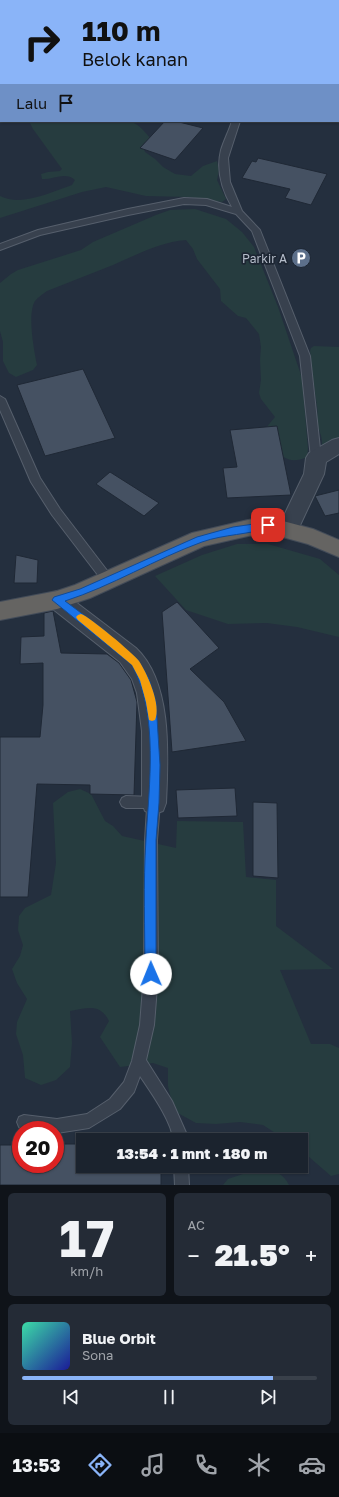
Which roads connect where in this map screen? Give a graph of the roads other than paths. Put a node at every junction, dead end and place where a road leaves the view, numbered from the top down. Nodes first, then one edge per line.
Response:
1 (236, 122) edge
2 (239, 212) junction
3 (0, 247) edge
4 (0, 399) edge
5 (339, 445) edge
6 (316, 458) junction
7 (288, 530) junction
8 (339, 549) edge
9 (108, 580) junction
10 (57, 600) junction
11 (0, 611) edge
12 (126, 802) dead end
13 (154, 803) junction
14 (139, 1061) junction
15 (64, 1125) edge
16 (179, 1133) edge
17 (181, 1173) edge
18 (182, 1185) edge

1 - 2 lane
2 - 3 lane
2 - 6 lane
4 - 9 lane
5 - 6 street
6 - 7 street
7 - 8 highway
7 - 9 highway
9 - 10 highway
10 - 11 highway
10 - 13 street
12 - 13 lane
13 - 14 lane
14 - 15 lane
14 - 16 lane
17 - 18 lane

